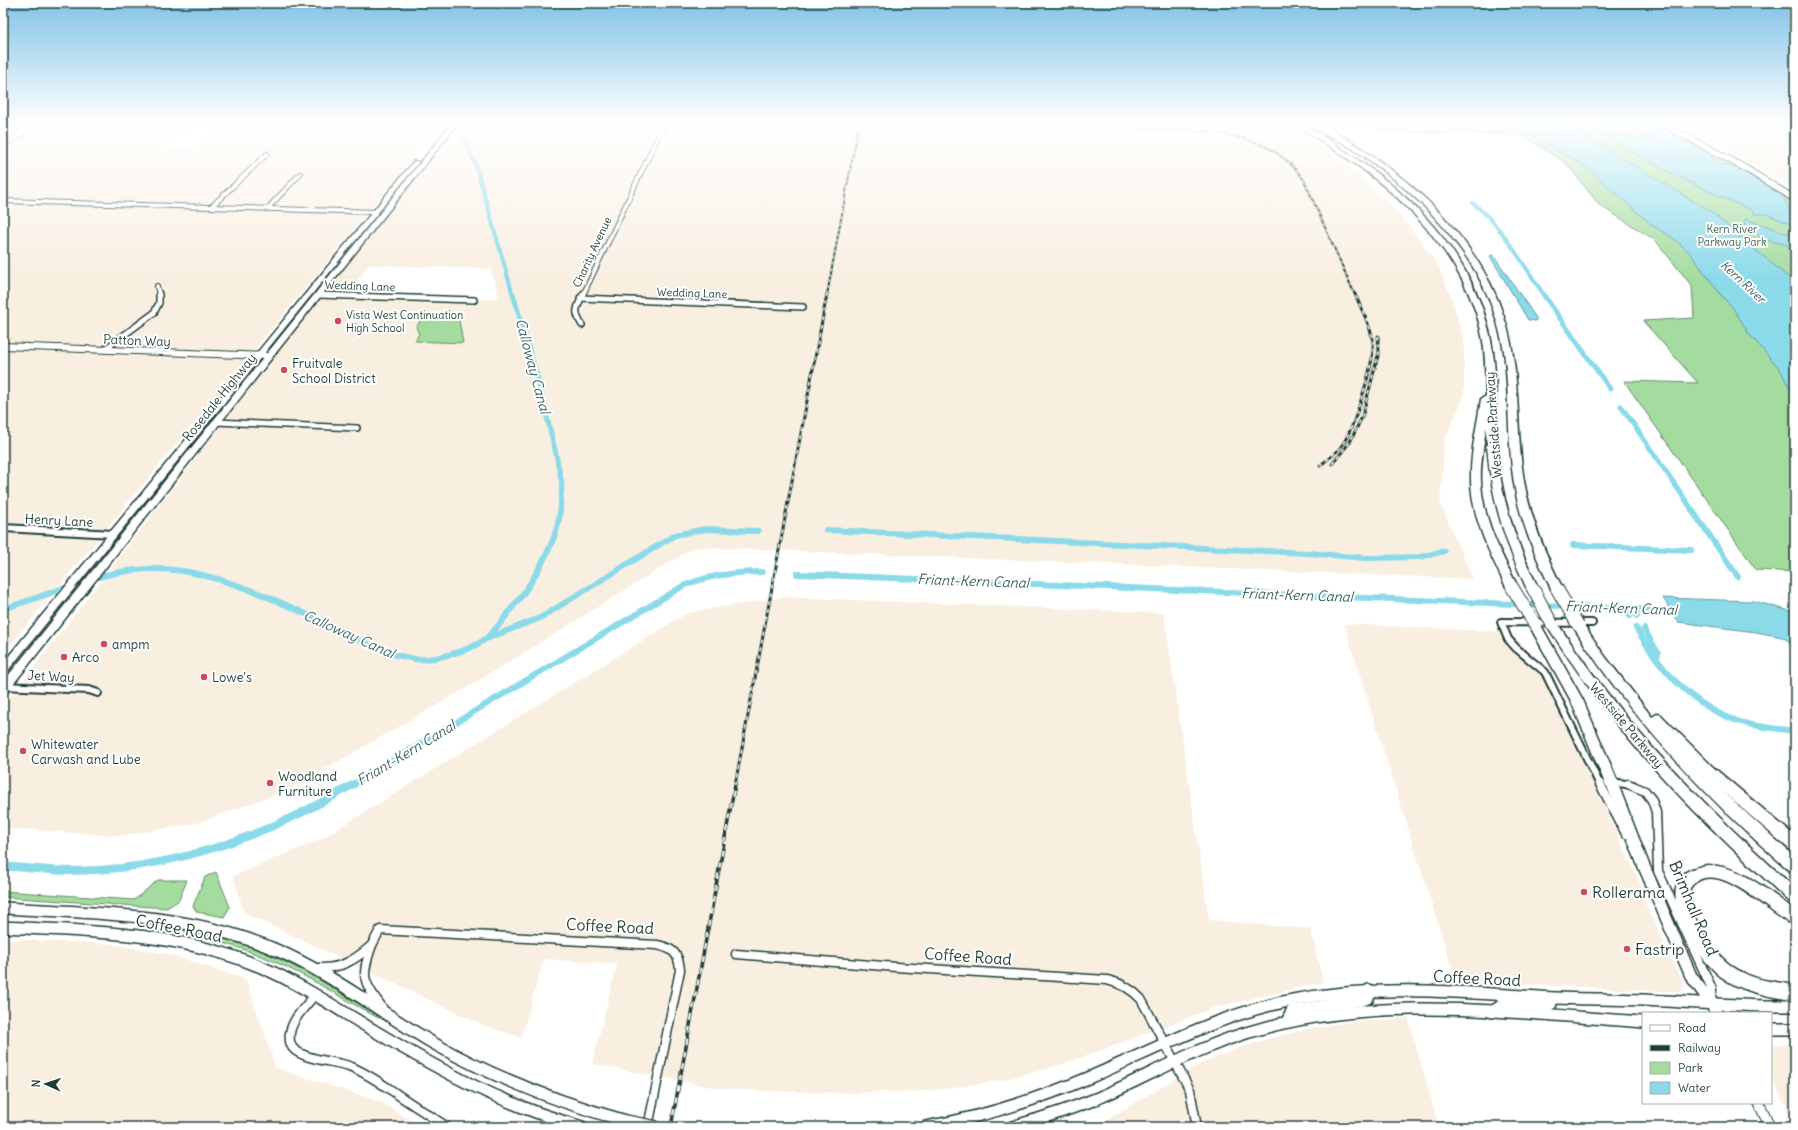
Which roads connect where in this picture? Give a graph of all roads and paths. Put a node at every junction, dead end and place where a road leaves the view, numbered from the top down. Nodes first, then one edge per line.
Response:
1 (245, 175) edge
2 (299, 175) edge
3 (406, 175) edge
4 (412, 175) edge
5 (640, 175) edge
6 (1376, 175) edge
7 (1393, 175) edge
8 (1756, 175) edge
9 (1765, 175) edge
10 (400, 182) junction
11 (1795, 192) edge
12 (1795, 199) edge
13 (3, 201) edge
14 (211, 207) junction
15 (268, 208) junction
16 (386, 210) junction
17 (376, 212) junction
18 (360, 243) junction
19 (334, 263) junction
20 (157, 286) dead end
21 (311, 292) junction
22 (318, 295) junction
23 (580, 298) junction
24 (474, 300) dead end
25 (803, 307) dead end
26 (295, 323) junction
27 (582, 325) dead end
28 (3, 346) edge
29 (105, 349) junction
30 (259, 355) junction
31 (269, 356) junction
32 (1489, 375) junction
33 (216, 422) junction
34 (357, 428) dead end
35 (154, 484) junction
36 (3, 528) edge
37 (114, 534) junction
38 (126, 534) junction
39 (86, 572) junction
40 (82, 589) junction
41 (1592, 623) dead end
42 (1598, 656) junction
43 (3, 670) edge
44 (4, 687) edge
45 (98, 693) dead end
46 (1607, 785) junction
47 (1795, 845) edge
48 (1795, 866) edge
49 (1795, 897) edge
50 (3, 908) edge
51 (1795, 920) edge
52 (3, 927) edge
53 (372, 945) junction
54 (736, 954) dead end
55 (310, 967) junction
56 (1369, 990) junction
57 (1795, 992) edge
58 (315, 995) junction
59 (1551, 998) junction
60 (1795, 1006) edge
61 (1714, 1008) edge
62 (1491, 1012) junction
63 (386, 1013) junction
64 (1287, 1022) junction
65 (1642, 1022) edge
66 (1772, 1029) edge
67 (1795, 1029) edge
68 (1164, 1043) junction
69 (1174, 1062) junction
70 (1759, 1104) edge
71 (447, 1127) edge
72 (582, 1127) edge
73 (648, 1127) edge
74 (657, 1127) edge
75 (926, 1127) edge
76 (1012, 1127) edge
77 (1197, 1127) edge
78 (1770, 1127) edge

1 - 14 street
2 - 15 street
3 - 10 main road, Rosedale Highway
4 - 16 main road, Rosedale Highway
5 - 23 street, Charity Avenue
6 - 32 highway, Westside Parkway
7 - 42 highway, Westside Parkway, bridge
8 - 12 main road
9 - 11 main road
10 - 16 main road
10 - 17 main road, Rosedale Highway
13 - 14 street
14 - 15 street
15 - 17 street
16 - 18 main road, Rosedale Highway
17 - 18 main road
17 - 19 main road, Rosedale Highway
18 - 22 main road, Rosedale Highway
19 - 21 main road, Rosedale Highway
19 - 22 main road
20 - 29 street
21 - 26 main road
21 - 30 main road, Rosedale Highway
22 - 24 street, Wedding Lane
22 - 26 main road, Rosedale Highway
23 - 25 street, Wedding Lane
23 - 27 street, Charity Avenue
26 - 31 main road, Rosedale Highway
28 - 29 street, Patton Way
29 - 30 street, Patton Way
30 - 31 street, Patton Way
30 - 35 main road, Rosedale Highway
31 - 33 main road, Rosedale Highway
32 - 46 highway, bridge
32 - 49 highway, Westside Parkway, bridge
33 - 34 street
33 - 38 main road, Rosedale Highway
35 - 37 main road, Rosedale Highway
35 - 38 main road
36 - 37 street, Henry Lane
37 - 39 main road, Rosedale Highway
38 - 40 main road, Rosedale Highway
39 - 40 main road
39 - 43 main road
40 - 44 main road, Rosedale Highway
41 - 46 street, Brimhall Road
42 - 47 highway
42 - 48 highway, Westside Parkway
44 - 45 street, Jet Way
46 - 61 main road, Brimhall Road
46 - 61 street, Brimhall Road
50 - 55 main road, Coffee Road
51 - 57 highway
52 - 58 main road, Coffee Road
53 - 55 street, Coffee Road
53 - 63 street, Coffee Road
53 - 73 street, Coffee Road
54 - 68 street, Coffee Road
55 - 63 main road, Coffee Road
56 - 59 main road, Coffee Road
56 - 64 main road
56 - 68 main road, Coffee Road
58 - 71 street
58 - 72 main road, Coffee Road
59 - 61 main road, Coffee Road
59 - 62 main road
60 - 61 main road, Coffee Road
62 - 64 main road
62 - 65 main road
63 - 74 main road, Coffee Road, bridge
64 - 69 main road
66 - 67 main road
68 - 69 street, Coffee Road
68 - 75 main road, Coffee Road
69 - 76 main road
69 - 77 street, Coffee Road
70 - 78 street

